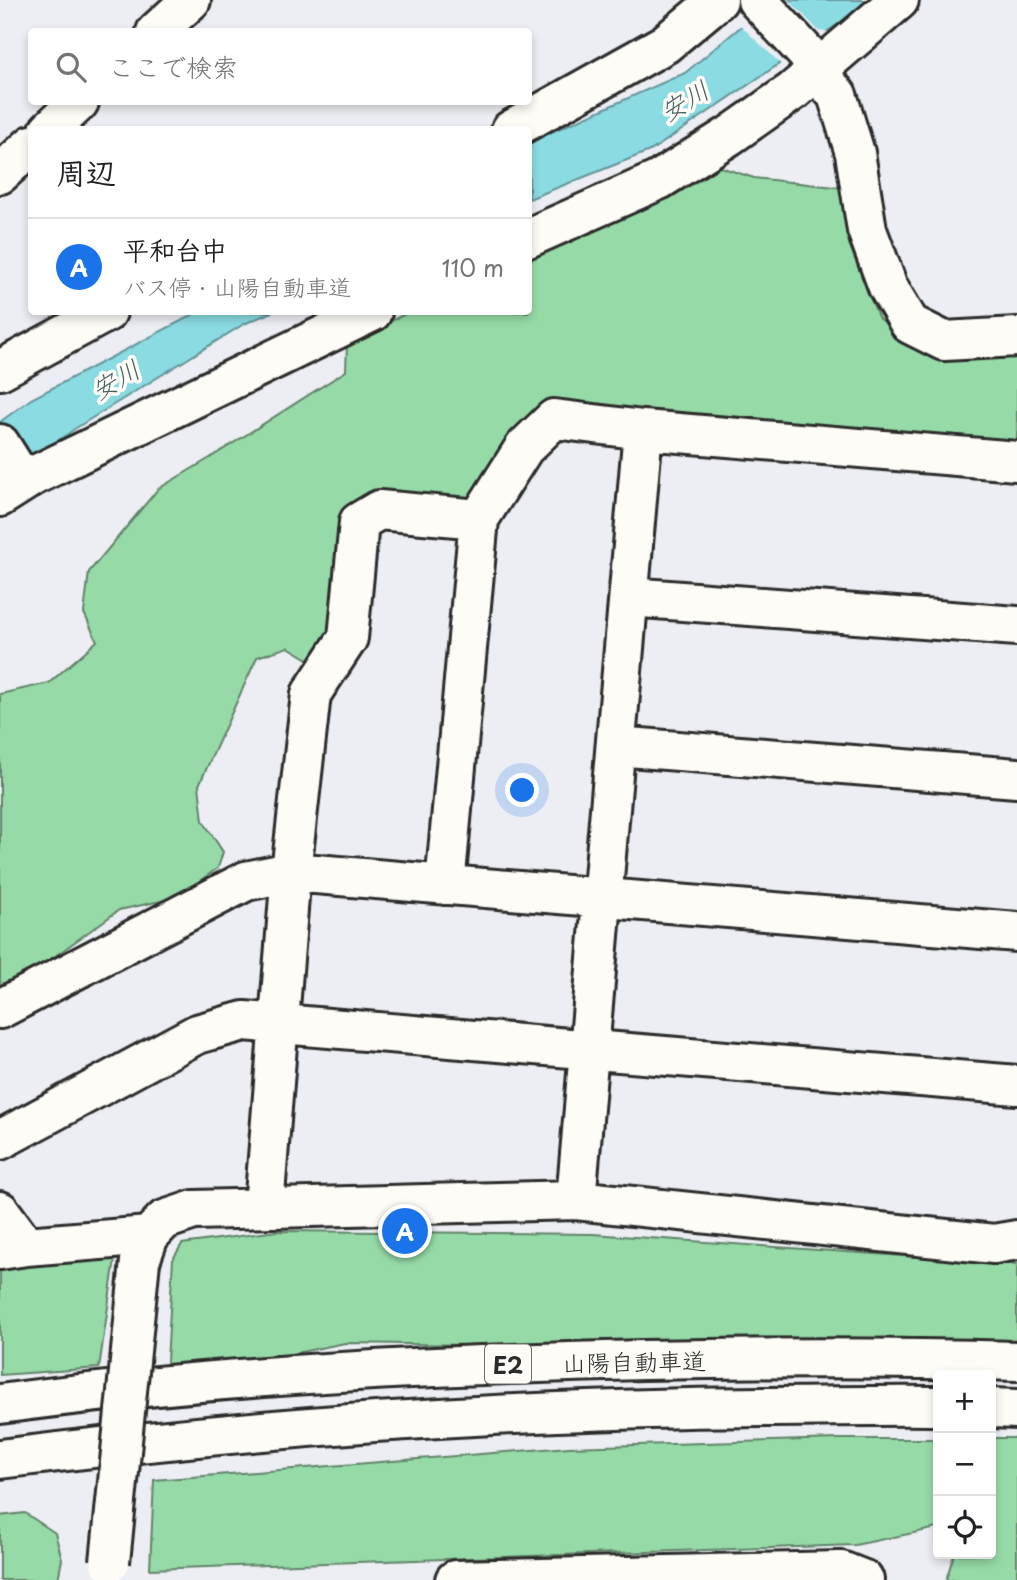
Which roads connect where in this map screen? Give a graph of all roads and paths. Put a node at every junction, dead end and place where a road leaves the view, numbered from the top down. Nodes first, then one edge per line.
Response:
1 (191, 0) edge
2 (718, 0) edge
3 (757, 0) edge
4 (899, 0) edge
5 (160, 28) edge
6 (813, 64) junction
7 (76, 105) edge
8 (53, 126) edge
9 (519, 126) edge
10 (28, 149) edge
11 (0, 174) edge
12 (532, 237) edge
13 (101, 315) edge
14 (365, 315) edge
15 (1017, 337) edge
16 (0, 370) edge
17 (643, 430) junction
18 (1017, 460) edge
19 (13, 472) edge
20 (479, 519) junction
21 (629, 597) junction
22 (1017, 626) edge
23 (616, 747) junction
24 (1017, 778) edge
25 (291, 872) junction
26 (445, 885) junction
27 (603, 898) junction
28 (1017, 932) edge
29 (0, 1009) edge
30 (279, 1023) junction
31 (589, 1049) junction
32 (1017, 1085) edge
33 (0, 1140) edge
34 (576, 1200) junction
35 (264, 1207) junction
36 (0, 1211) edge
37 (1017, 1240) edge
38 (13, 1248) edge
39 (145, 1248) junction
40 (1017, 1361) edge
41 (0, 1404) edge
42 (933, 1406) edge
43 (996, 1408) edge
44 (1017, 1409) edge
45 (0, 1459) edge
46 (110, 1571) edge
47 (455, 1580) edge
48 (864, 1580) edge

1 - 5 main road
2 - 9 main road
3 - 6 main road
4 - 6 main road
6 - 12 main road
6 - 15 main road
7 - 8 main road
10 - 11 main road
13 - 16 main road
14 - 19 main road
17 - 18 main road
17 - 20 main road
17 - 21 main road
20 - 25 main road
20 - 26 main road
21 - 22 main road
21 - 23 main road
23 - 24 main road
23 - 27 main road
25 - 26 main road
25 - 29 main road
25 - 30 main road
26 - 27 main road
27 - 28 main road
27 - 31 main road
30 - 31 main road
30 - 33 main road
30 - 35 main road
31 - 32 main road
31 - 34 main road
34 - 35 main road
34 - 37 main road
35 - 39 main road
36 - 38 main road
38 - 39 main road
39 - 46 main road, bridge
40 - 41 main road, 山陽自動車道 / E2
42 - 45 main road, 山陽自動車道 / E2
43 - 44 main road
47 - 48 main road

